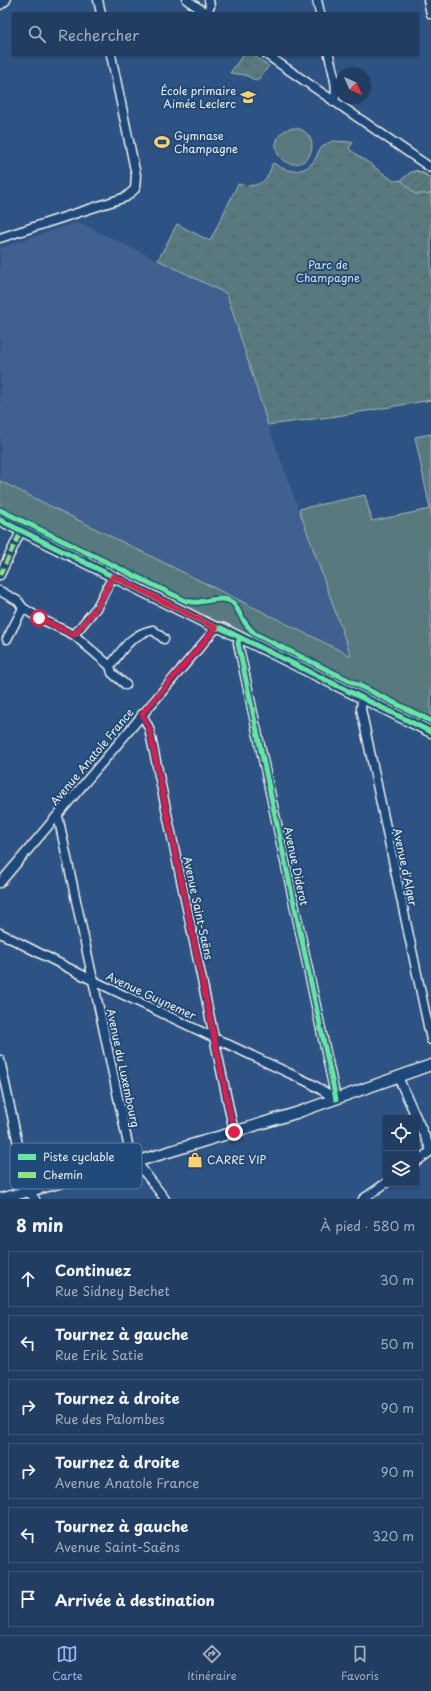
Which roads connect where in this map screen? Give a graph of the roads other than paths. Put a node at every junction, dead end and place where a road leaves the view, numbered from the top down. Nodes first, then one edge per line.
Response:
1 (5, 0) edge
2 (98, 0) edge
3 (187, 0) edge
4 (209, 0) edge
5 (317, 0) edge
6 (428, 0) edge
7 (0, 4) edge
8 (101, 12) edge
9 (205, 12) edge
10 (207, 12) edge
11 (320, 12) edge
12 (431, 14) edge
13 (110, 56) edge
14 (268, 56) edge
15 (329, 56) edge
16 (334, 102) junction
17 (431, 168) edge
18 (0, 238) edge
19 (0, 520) edge
20 (22, 531) junction
21 (0, 574) edge
22 (113, 576) junction
23 (0, 591) edge
24 (23, 608) junction
25 (216, 628) junction
26 (74, 635) junction
27 (240, 638) junction
28 (6, 639) dead end
29 (164, 639) dead end
30 (110, 666) junction
31 (126, 685) dead end
32 (362, 698) junction
33 (142, 714) junction
34 (431, 732) edge
35 (58, 816) junction
36 (0, 883) edge
37 (0, 933) edge
38 (92, 980) junction
39 (213, 1037) junction
40 (431, 1040) edge
41 (0, 1060) edge
42 (431, 1065) edge
43 (398, 1077) junction
44 (336, 1099) junction
45 (234, 1132) junction
46 (15, 1143) edge
47 (130, 1143) edge
48 (431, 1151) edge
49 (142, 1160) edge
50 (419, 1160) edge
51 (142, 1172) edge
52 (383, 1185) edge
53 (44, 1189) edge
54 (24, 1195) edge
55 (0, 1199) edge
56 (35, 1199) edge
57 (165, 1199) edge
58 (363, 1199) edge

1 - 7 street
2 - 8 street
3 - 9 street
4 - 10 street
5 - 11 street
6 - 12 street
13 - 18 street
14 - 16 street
15 - 16 street
16 - 17 street
19 - 20 street
20 - 21 street
20 - 22 street
22 - 25 street
22 - 26 street
23 - 24 street
24 - 26 street
24 - 28 street
25 - 27 street
25 - 33 street, Avenue Anatole France
26 - 30 street
27 - 32 street
27 - 44 street, Avenue Diderot
29 - 30 street
30 - 31 street
32 - 34 street
32 - 40 street, Avenue d'Alger
33 - 35 street, Avenue Anatole France
33 - 39 street, Avenue Saint-Saëns
35 - 36 street, Avenue Anatole France
35 - 38 street, Avenue du Luxembourg
37 - 38 street, Avenue Guynemer
38 - 39 street, Avenue Guynemer
38 - 47 street, Avenue du Luxembourg
39 - 44 street, Avenue Guynemer
39 - 45 street, Avenue Saint-Saëns
41 - 46 street
42 - 43 street
43 - 44 street
43 - 48 street
44 - 45 street
45 - 49 street
48 - 50 street
51 - 57 street
52 - 58 street
53 - 54 street
54 - 55 street
54 - 56 street

